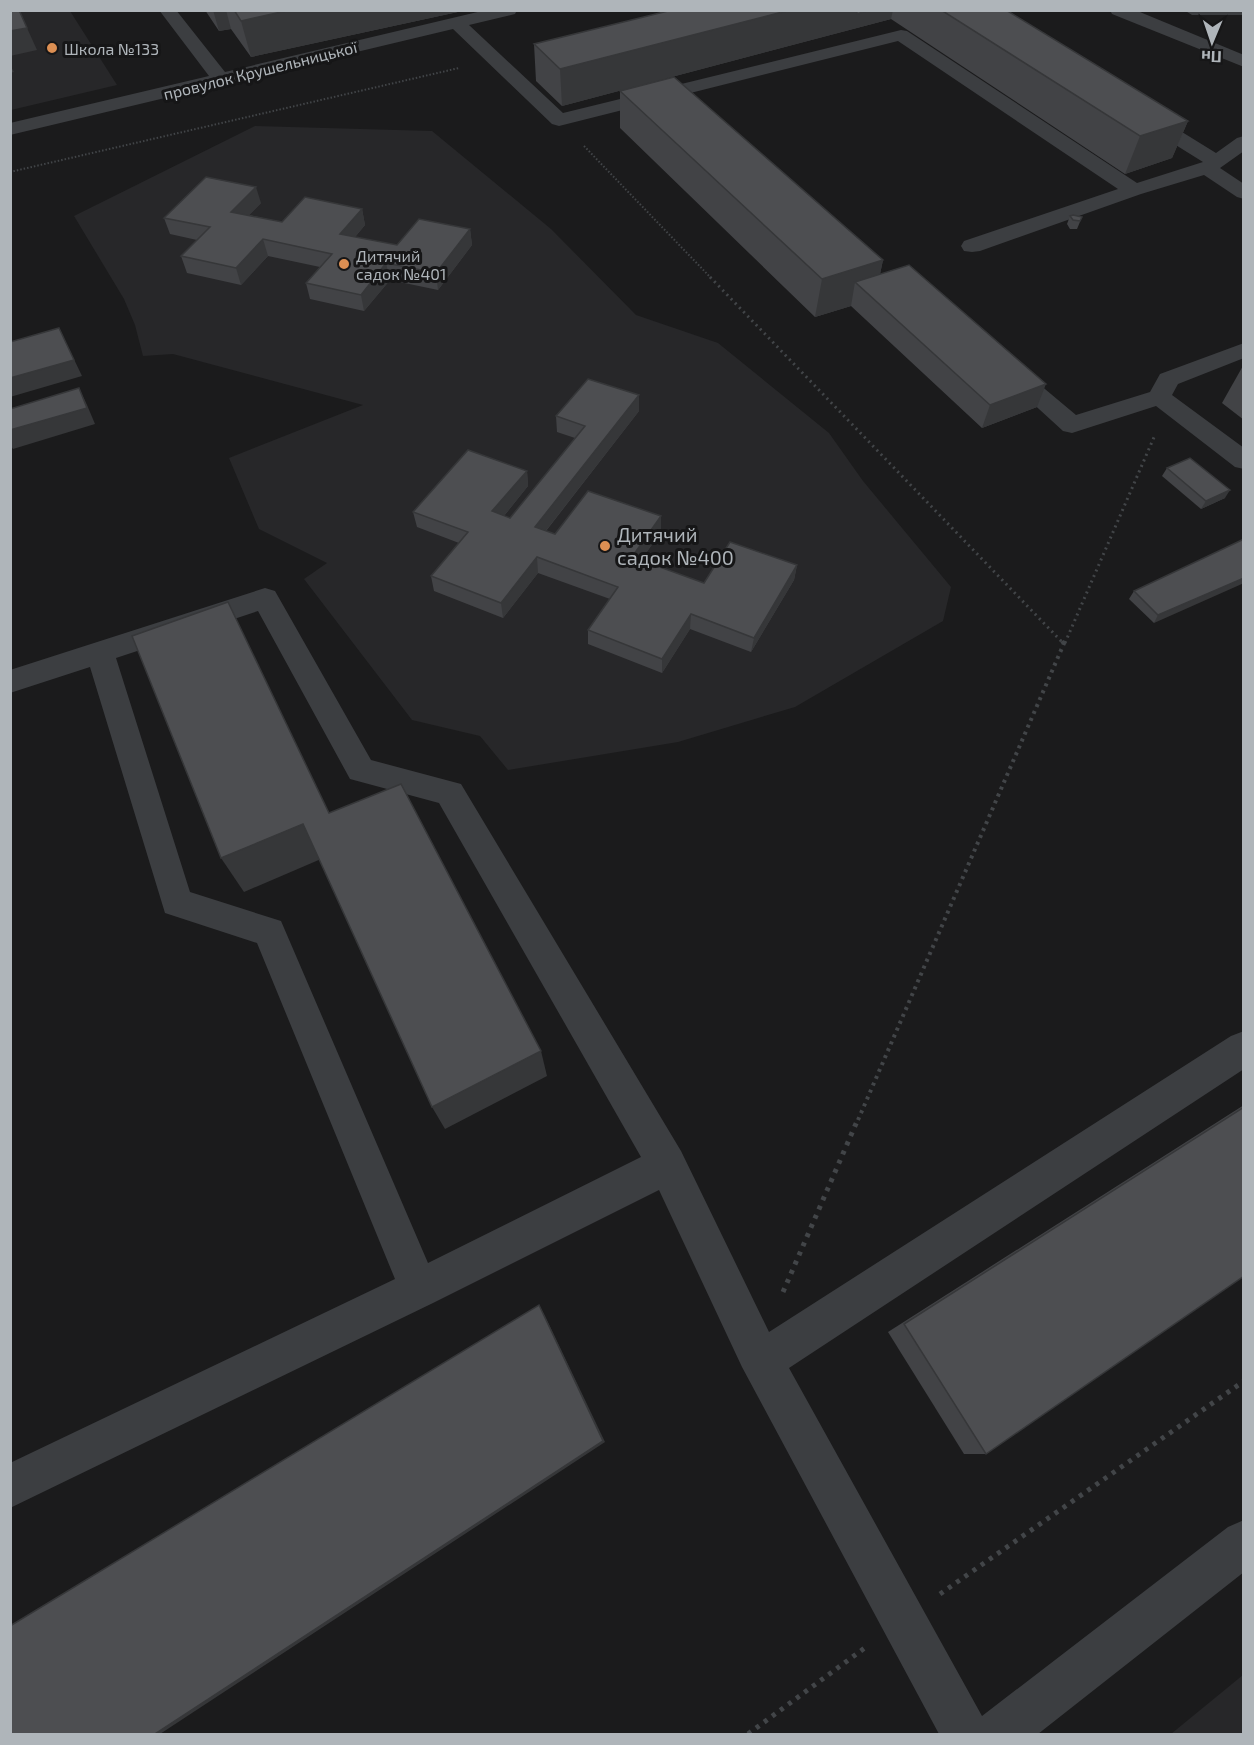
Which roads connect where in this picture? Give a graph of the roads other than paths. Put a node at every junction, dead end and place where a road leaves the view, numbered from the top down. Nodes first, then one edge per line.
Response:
1 (167, 10) edge
2 (509, 10) edge
3 (1118, 10) edge
4 (1173, 10) edge
5 (1192, 10) edge
6 (1243, 10) edge
7 (456, 22) junction
8 (1172, 30) junction
9 (1244, 62) edge
10 (222, 80) junction
11 (668, 93) junction
12 (1128, 107) edge
13 (685, 109) edge
14 (10, 129) edge
15 (1244, 142) edge
16 (1212, 164) junction
17 (1134, 190) junction
18 (1244, 193) edge
19 (972, 246) dead end
20 (1244, 350) edge
21 (991, 356) edge
22 (1163, 400) junction
23 (1244, 461) edge
24 (100, 652) junction
25 (10, 682) edge
26 (1244, 1048) edge
27 (668, 1165) junction
28 (419, 1289) junction
29 (760, 1357) junction
30 (10, 1486) edge
31 (1244, 1543) edge
32 (965, 1734) edge
33 (999, 1734) edge

1 - 10 street
2 - 7 street, провулок Крушельницької
3 - 8 street
4 - 8 street
5 - 6 street
7 - 10 street, провулок Крушельницької
7 - 11 street
8 - 9 street
10 - 14 street, провулок Крушельницької
11 - 13 street
11 - 17 street
12 - 16 street
15 - 16 street
16 - 17 street
16 - 18 street
17 - 19 street
20 - 22 street
21 - 22 street
22 - 23 street
24 - 25 street
24 - 27 street
24 - 28 street
26 - 29 street
27 - 28 street
27 - 29 street
28 - 30 street
29 - 32 street
31 - 33 street

